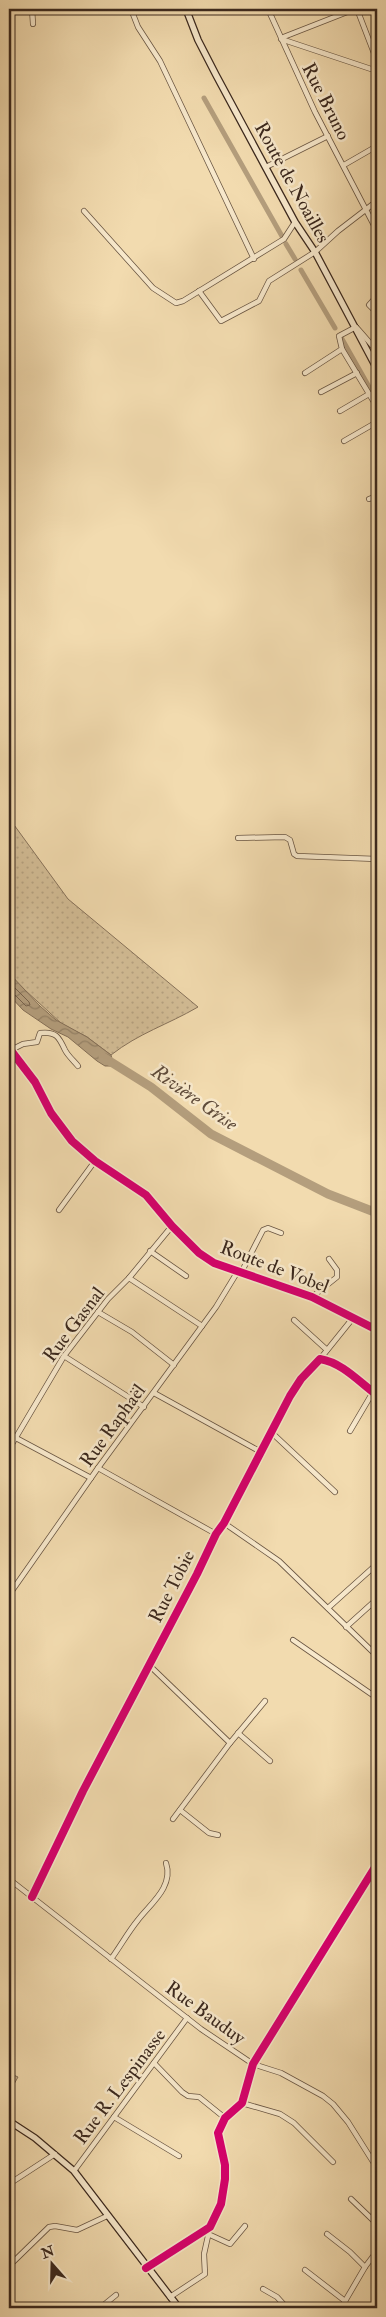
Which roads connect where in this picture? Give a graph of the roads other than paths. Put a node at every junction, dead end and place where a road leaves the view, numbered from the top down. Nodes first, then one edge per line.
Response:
1 (41, 9) edge
2 (131, 9) edge
3 (186, 9) edge
4 (268, 9) edge
5 (356, 9) edge
6 (32, 10) edge
7 (34, 24) dead end
8 (281, 38) junction
9 (377, 61) edge
10 (377, 71) edge
11 (328, 136) junction
12 (377, 146) edge
13 (344, 165) junction
14 (266, 167) junction
15 (377, 201) edge
16 (367, 208) junction
17 (84, 212) dead end
18 (295, 222) junction
19 (377, 231) edge
20 (315, 252) junction
21 (254, 259) junction
22 (199, 291) junction
23 (377, 296) edge
24 (377, 314) edge
25 (355, 326) junction
26 (342, 349) junction
27 (377, 351) edge
28 (377, 369) edge
29 (305, 373) dead end
30 (357, 373) junction
31 (321, 392) dead end
32 (369, 394) junction
33 (377, 407) edge
34 (340, 410) dead end
35 (377, 422) edge
36 (344, 441) dead end
37 (377, 496) edge
38 (369, 499) dead end
39 (238, 838) dead end
40 (377, 858) edge
41 (10, 1049) edge
42 (78, 1066) dead end
43 (95, 1161) junction
44 (59, 1210) dead end
45 (172, 1226) junction
46 (281, 1233) dead end
47 (150, 1251) junction
48 (329, 1259) dead end
49 (240, 1271) junction
50 (186, 1276) dead end
51 (129, 1278) junction
52 (312, 1297) junction
53 (98, 1312) junction
54 (353, 1318) junction
55 (294, 1320) dead end
56 (202, 1326) junction
57 (377, 1330) edge
58 (327, 1350) junction
59 (64, 1356) junction
60 (320, 1358) junction
61 (174, 1365) junction
62 (154, 1393) junction
63 (375, 1394) edge
64 (144, 1407) junction
65 (350, 1431) dead end
66 (271, 1432) junction
67 (16, 1438) junction
68 (9, 1449) edge
69 (261, 1452) junction
70 (98, 1468) junction
71 (91, 1478) junction
72 (335, 1492) dead end
73 (224, 1522) junction
74 (216, 1534) junction
75 (377, 1564) edge
76 (9, 1595) edge
77 (377, 1599) edge
78 (328, 1608) junction
79 (346, 1627) junction
80 (293, 1640) dead end
81 (377, 1656) edge
82 (150, 1665) junction
83 (377, 1698) edge
84 (265, 1700) dead end
85 (238, 1733) junction
86 (230, 1743) junction
87 (270, 1761) dead end
88 (180, 1810) junction
89 (173, 1819) dead end
90 (218, 1835) dead end
91 (166, 1864) dead end
92 (377, 1864) edge
93 (9, 1881) edge
94 (32, 1897) junction
95 (111, 1959) junction
96 (187, 2018) junction
97 (154, 2063) junction
98 (253, 2064) junction
99 (242, 2103) junction
100 (114, 2117) junction
101 (225, 2118) junction
102 (9, 2121) edge
103 (55, 2154) junction
104 (179, 2156) dead end
105 (333, 2162) dead end
106 (377, 2168) edge
107 (74, 2171) junction
108 (9, 2184) edge
109 (350, 2199) dead end
110 (107, 2216) junction
111 (377, 2224) edge
112 (245, 2226) dead end
113 (210, 2227) junction
114 (208, 2234) junction
115 (327, 2234) dead end
116 (377, 2251) edge
117 (9, 2266) edge
118 (366, 2267) junction
119 (146, 2268) junction
120 (305, 2270) dead end
121 (263, 2289) dead end
122 (116, 2295) dead end
123 (170, 2297) junction
124 (345, 2301) junction
125 (100, 2308) edge
126 (179, 2308) edge
127 (287, 2308) edge
128 (341, 2308) edge

1 - 6 street
2 - 21 street
3 - 14 street, Route de Noailles
4 - 8 street, Rue Bruno
5 - 8 street
5 - 9 street
6 - 7 street
8 - 10 street
8 - 11 street, Rue Bruno
11 - 13 street, Rue Bruno
11 - 14 street
12 - 13 street
13 - 16 street, Rue Bruno
14 - 18 street, Route de Noailles
15 - 16 street
16 - 19 street, Rue Bruno
16 - 20 street
17 - 22 street
18 - 20 street, Route de Noailles
18 - 21 street
20 - 22 street
20 - 25 street, Route de Noailles
21 - 22 street
23 - 24 street
25 - 26 street
25 - 27 street
25 - 28 street, Route de Noailles
26 - 29 street
26 - 30 street
30 - 31 street
30 - 32 street
32 - 33 street
32 - 34 street
35 - 36 street
37 - 38 street
39 - 40 street
41 - 42 street
41 - 43 street, Route de Vobel
43 - 44 street
43 - 45 street, Route de Vobel
45 - 47 street, Rue Gasnal
45 - 49 street, Route de Vobel
46 - 49 street, Rue Raphaël
47 - 50 street
47 - 51 street, Rue Gasnal
48 - 52 street
49 - 52 street, Route de Vobel
49 - 56 street, Rue Raphaël
51 - 53 street, Rue Gasnal
51 - 56 street
52 - 54 street, Route de Vobel
53 - 59 street, Rue Gasnal
53 - 61 street
54 - 57 street, Route de Vobel
54 - 58 street, Rue Tobie
55 - 58 street
56 - 61 street, Rue Raphaël
58 - 60 street, Rue Tobie
59 - 64 street
59 - 67 street, Rue Gasnal
60 - 63 street
60 - 66 street, Rue Tobie
61 - 62 street, Rue Raphaël
62 - 64 street, Rue Raphaël
62 - 69 street
63 - 65 street
64 - 70 street, Rue Raphaël
66 - 69 street, Rue Tobie
66 - 72 street
67 - 68 street, Rue Gasnal
67 - 71 street
69 - 73 street, Rue Tobie
70 - 71 street, Rue Raphaël
70 - 74 street
71 - 76 street, Rue Raphaël
73 - 74 street, Rue Tobie
73 - 78 street
74 - 82 street, Rue Tobie
75 - 78 street
77 - 79 street
78 - 79 street
79 - 81 street
80 - 83 street
82 - 86 street
82 - 94 street, Rue Tobie
84 - 85 street
85 - 86 street
85 - 87 street
86 - 88 street
88 - 89 street
88 - 90 street
91 - 95 street
92 - 98 street
93 - 94 street, Rue Bauduy
94 - 95 street, Rue Bauduy
95 - 96 street, Rue Bauduy
96 - 97 street, Rue R. Lespinasse
96 - 98 street, Rue Bauduy
97 - 100 street, Rue R. Lespinasse
97 - 101 street
98 - 99 street
98 - 106 street, Rue Bauduy
99 - 101 street
99 - 105 street
100 - 104 street
100 - 107 street, Rue R. Lespinasse
101 - 113 street
102 - 103 street
103 - 107 street
103 - 108 street
107 - 110 street
109 - 111 street
110 - 117 street
110 - 119 street
112 - 114 street
113 - 114 street
113 - 119 street
114 - 123 street
115 - 118 street
116 - 118 street
118 - 124 street
119 - 123 street
120 - 124 street
121 - 127 street
122 - 125 street
123 - 126 street
124 - 128 street

